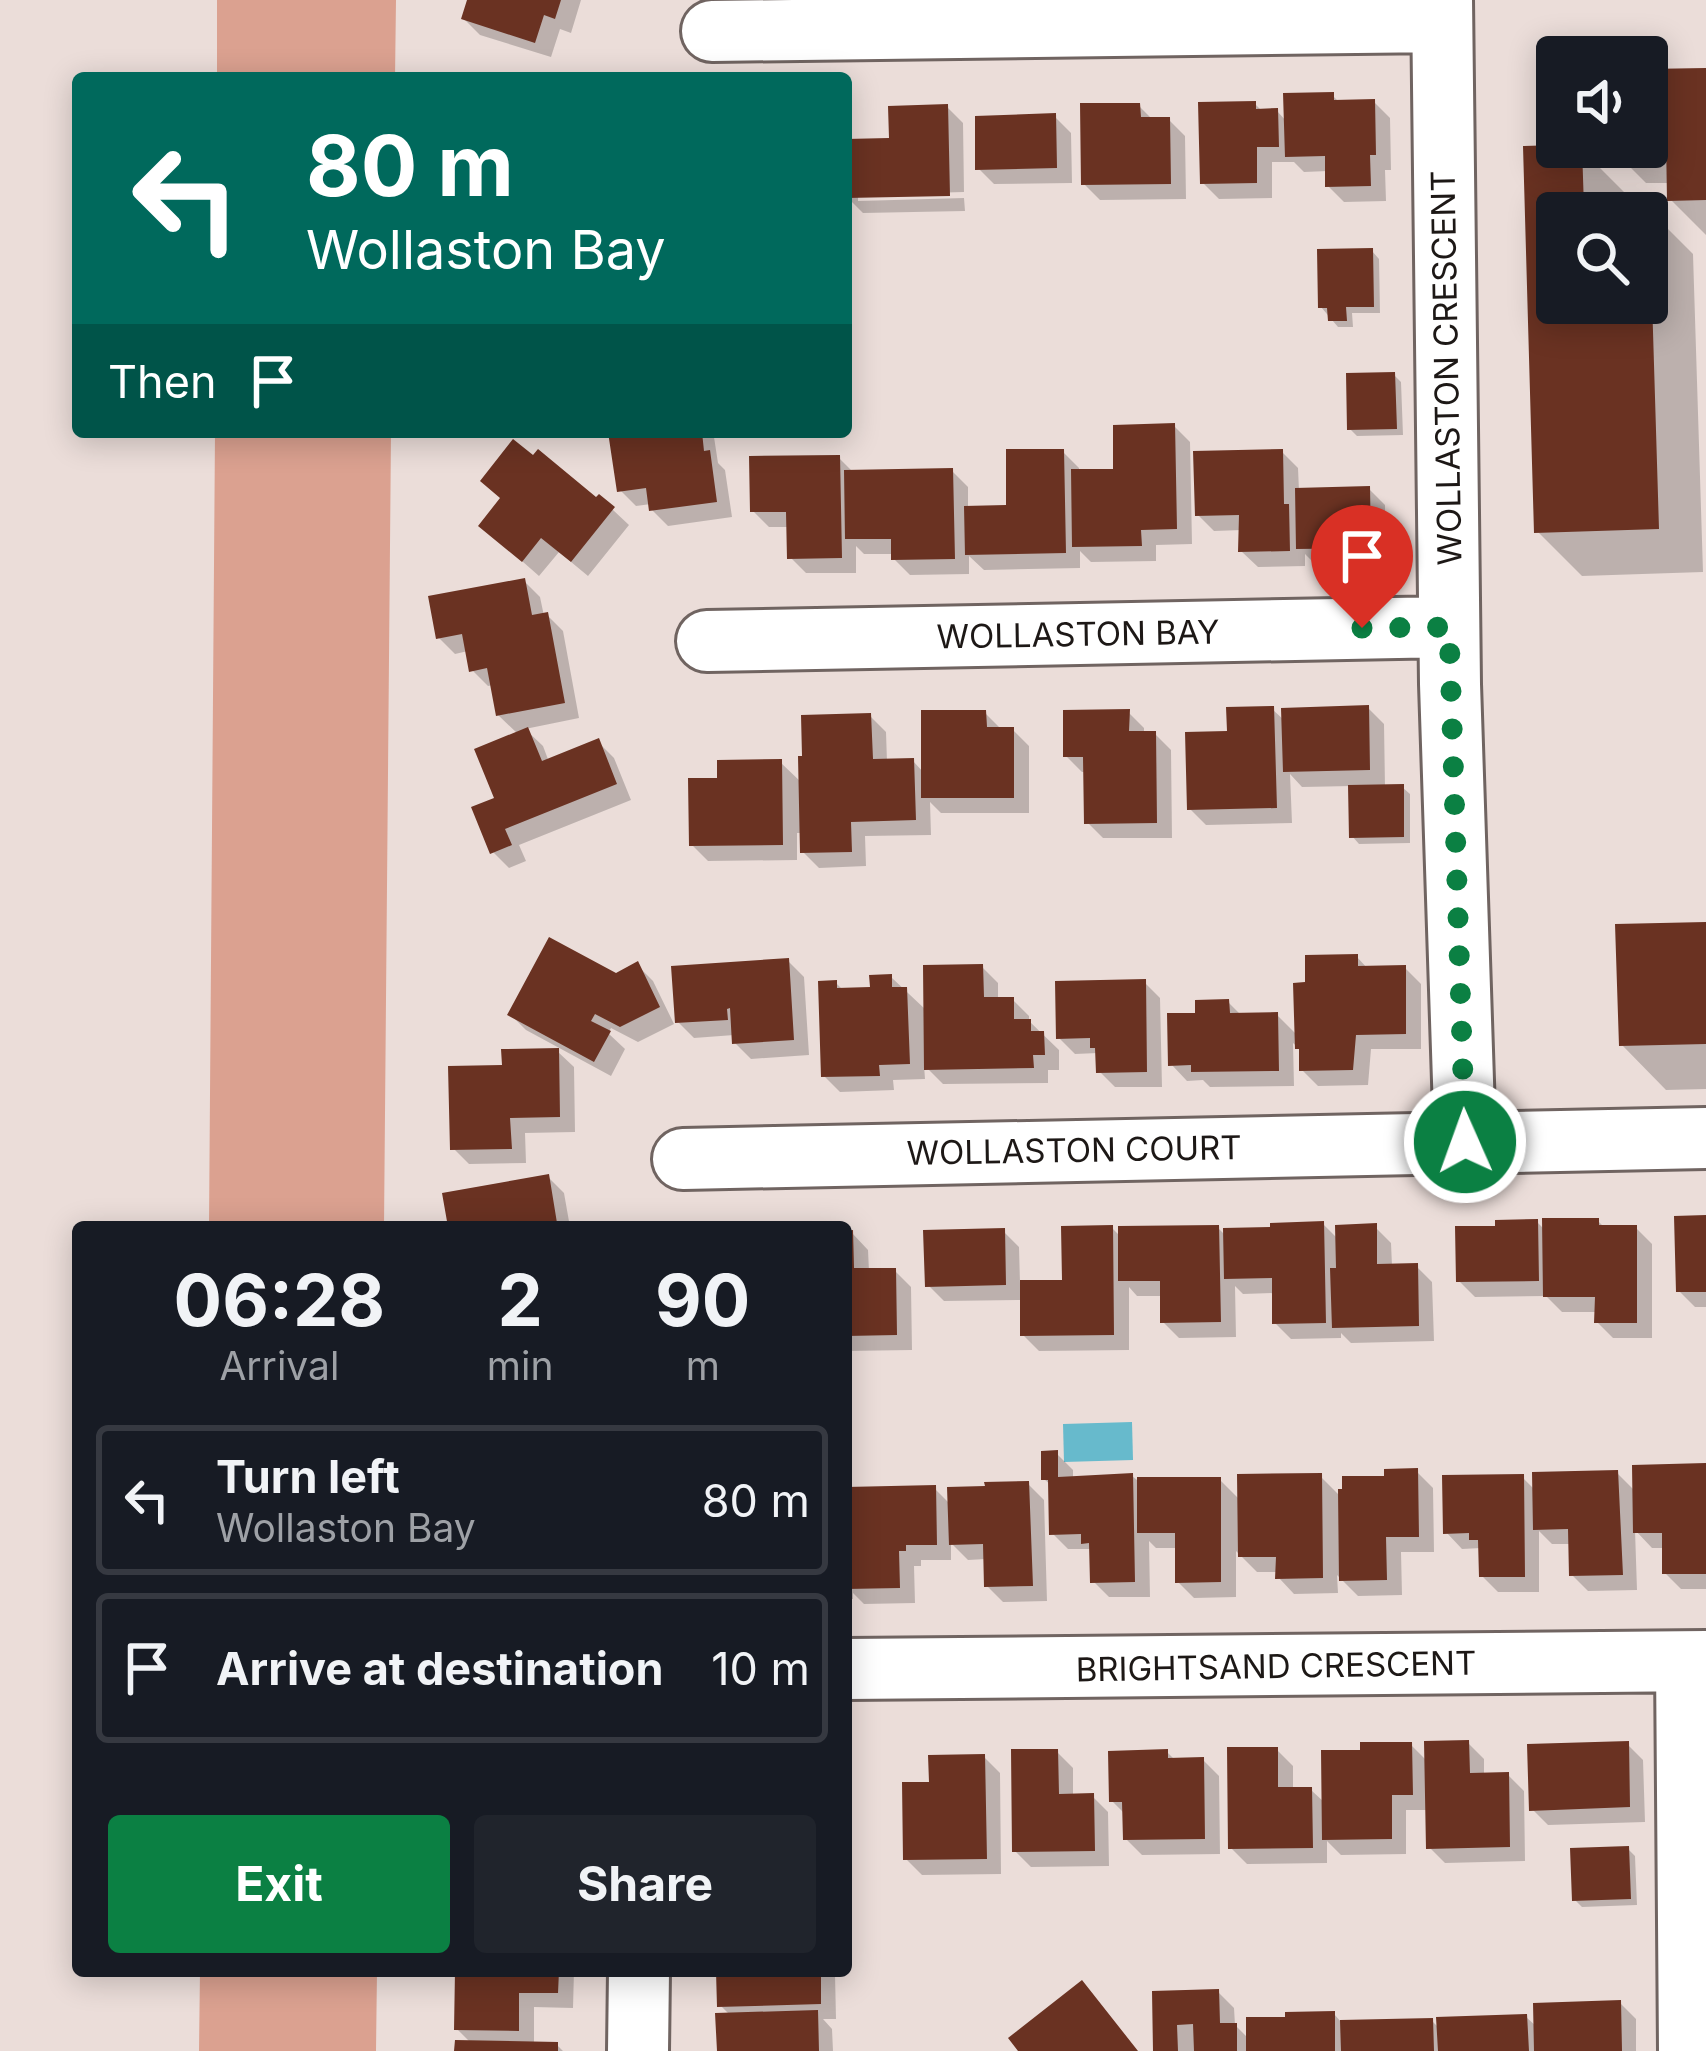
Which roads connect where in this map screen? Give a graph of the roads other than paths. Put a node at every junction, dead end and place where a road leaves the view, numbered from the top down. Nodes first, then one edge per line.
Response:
1 (1442, 11) edge
2 (712, 31) dead end
3 (1449, 627) junction
4 (707, 641) dead end
5 (1706, 1138) edge
6 (1465, 1142) junction
7 (683, 1160) dead end
8 (1696, 1662) edge
9 (852, 1670) edge
10 (639, 1977) edge
11 (638, 2051) edge
12 (1689, 2051) edge

1 - 2 street
1 - 3 street, WOLLASTON CRESCENT
3 - 4 street, WOLLASTON BAY
3 - 6 street, WOLLASTON CRESCENT
5 - 6 street
6 - 7 street, WOLLASTON COURT
8 - 9 street, BRIGHTSAND CRESCENT
8 - 12 street
10 - 11 street

